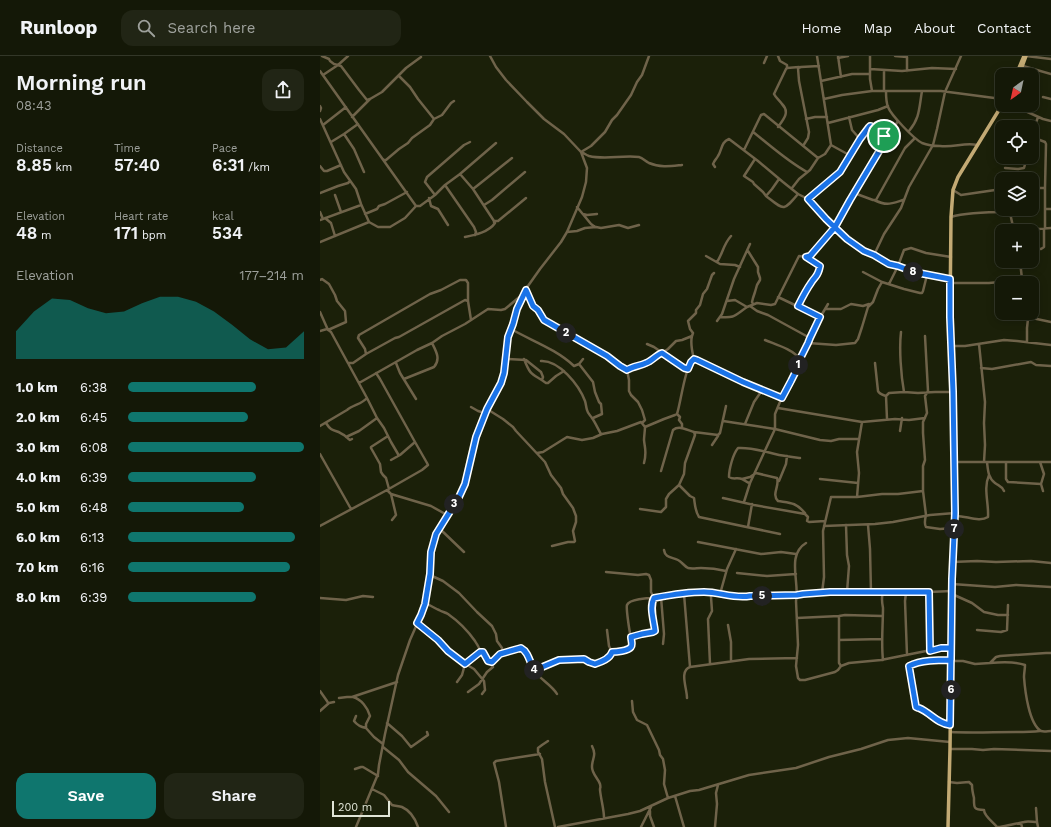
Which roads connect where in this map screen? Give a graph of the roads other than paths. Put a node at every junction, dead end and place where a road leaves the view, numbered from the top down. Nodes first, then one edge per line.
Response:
1 (322, 56) edge
2 (348, 56) edge
3 (490, 56) edge
4 (650, 56) edge
5 (768, 56) edge
6 (778, 56) edge
7 (817, 56) edge
8 (848, 56) edge
9 (870, 56) edge
10 (896, 56) edge
11 (961, 56) edge
12 (1025, 56) edge
13 (421, 57) edge
14 (838, 57) edge
15 (1051, 59) edge
16 (764, 63) dead end
17 (338, 65) junction
18 (818, 66) junction
19 (1023, 66) joint
20 (799, 67) junction
21 (787, 68) junction
22 (1021, 68) edge
23 (870, 69) junction
24 (956, 69) junction
25 (884, 70) junction
26 (320, 71) edge
27 (907, 71) junction
28 (870, 74) junction
29 (1051, 74) edge
30 (323, 76) junction
31 (399, 76) junction
32 (841, 77) junction
33 (821, 81) junction
34 (872, 91) junction
35 (885, 91) junction
36 (922, 91) junction
37 (945, 92) junction
38 (1043, 97) dead end
39 (995, 98) edge
40 (370, 99) junction
41 (824, 99) junction
42 (1051, 99) edge
43 (454, 101) dead end
44 (320, 106) edge
45 (888, 106) junction
46 (346, 107) junction
47 (320, 111) edge
48 (998, 112) edge
49 (1026, 112) edge
50 (352, 117) junction
51 (827, 117) junction
52 (849, 117) junction
53 (1038, 117) junction
54 (320, 119) edge
55 (806, 119) junction
56 (434, 120) junction
57 (1037, 120) edge
58 (898, 121) junction
59 (1051, 121) edge
60 (828, 123) junction
61 (358, 124) junction
62 (323, 125) junction
63 (778, 126) junction
64 (908, 131) junction
65 (753, 132) junction
66 (344, 134) junction
67 (887, 138) junction
68 (915, 138) junction
69 (860, 139) junction
70 (1039, 139) edge
71 (331, 142) junction
72 (470, 142) dead end
73 (496, 143) dead end
74 (831, 145) junction
75 (933, 145) junction
76 (803, 146) junction
77 (978, 146) junction
78 (744, 150) junction
79 (580, 152) junction
80 (851, 156) junction
81 (512, 158) dead end
82 (755, 158) junction
83 (818, 158) junction
84 (383, 160) junction
85 (1025, 164) edge
86 (341, 165) junction
87 (682, 165) dead end
88 (320, 167) edge
89 (715, 167) dead end
90 (1004, 168) dead end
91 (364, 172) dead end
92 (524, 172) dead end
93 (807, 172) junction
94 (460, 174) junction
95 (779, 179) junction
96 (350, 181) junction
97 (445, 185) junction
98 (792, 188) junction
99 (1039, 188) edge
100 (1045, 188) junction
101 (473, 189) junction
102 (953, 190) junction
103 (995, 190) edge
104 (407, 192) junction
105 (854, 192) junction
106 (320, 193) edge
107 (798, 194) junction
108 (335, 195) dead end
109 (435, 195) junction
110 (766, 196) junction
111 (429, 198) junction
112 (526, 198) dead end
113 (808, 199) junction
114 (874, 200) junction
115 (904, 200) junction
116 (361, 204) junction
117 (484, 205) junction
118 (416, 206) junction
119 (577, 207) junction
120 (1046, 209) junction
121 (1051, 209) edge
122 (320, 212) edge
123 (342, 212) junction
124 (995, 212) edge
125 (365, 214) junction
126 (583, 214) junction
127 (597, 214) dead end
128 (951, 217) junction
129 (323, 219) edge
130 (494, 221) junction
131 (369, 222) junction
132 (448, 225) dead end
133 (639, 225) dead end
134 (596, 227) junction
135 (835, 227) junction
136 (1045, 228) junction
137 (1051, 228) edge
138 (1039, 229) edge
139 (567, 232) junction
140 (475, 235) junction
141 (335, 236) junction
142 (731, 236) dead end
143 (465, 237) dead end
144 (320, 242) edge
145 (750, 244) dead end
146 (1039, 249) edge
147 (748, 251) junction
148 (874, 255) junction
149 (706, 256) dead end
150 (806, 257) junction
151 (951, 257) junction
152 (717, 262) junction
153 (898, 266) junction
154 (740, 267) junction
155 (1021, 268) edge
156 (863, 272) dead end
157 (714, 273) dead end
158 (927, 275) junction
159 (320, 280) edge
160 (950, 281) junction
161 (882, 282) junction
162 (889, 284) junction
163 (526, 290) junction
164 (524, 293) junction
165 (778, 297) junction
166 (468, 300) junction
167 (727, 301) junction
168 (873, 302) junction
169 (828, 304) dead end
170 (750, 306) junction
171 (798, 306) junction
172 (826, 308) junction
173 (320, 312) edge
174 (720, 317) junction
175 (820, 317) junction
176 (471, 320) junction
177 (716, 321) dead end
178 (1051, 322) edge
179 (511, 329) junction
180 (328, 330) junction
181 (320, 331) edge
182 (901, 332) dead end
183 (692, 336) junction
184 (924, 336) dead end
185 (810, 338) junction
186 (765, 340) dead end
187 (1027, 342) junction
188 (432, 343) junction
189 (808, 343) junction
190 (647, 344) dead end
191 (979, 344) junction
192 (951, 346) junction
193 (1051, 346) edge
194 (662, 353) junction
195 (366, 354) junction
196 (506, 359) junction
197 (524, 359) junction
198 (583, 359) dead end
199 (694, 359) junction
200 (800, 359) junction
201 (542, 361) dead end
202 (348, 363) junction
203 (396, 363) junction
204 (875, 363) dead end
205 (579, 364) junction
206 (1051, 366) edge
207 (981, 368) junction
208 (688, 369) junction
209 (627, 370) junction
210 (564, 371) junction
211 (376, 373) junction
212 (404, 379) junction
213 (542, 380) junction
214 (359, 383) junction
215 (763, 389) junction
216 (904, 392) junction
217 (953, 392) junction
218 (926, 393) junction
219 (886, 396) junction
220 (367, 398) junction
221 (782, 398) junction
222 (416, 399) dead end
223 (726, 406) dead end
224 (471, 407) dead end
225 (778, 408) junction
226 (487, 409) junction
227 (485, 414) junction
228 (677, 414) junction
229 (377, 418) junction
230 (593, 418) junction
231 (902, 418) junction
232 (925, 418) junction
233 (887, 419) junction
234 (723, 421) junction
235 (862, 422) junction
236 (326, 423) junction
237 (642, 423) junction
238 (745, 424) junction
239 (320, 426) edge
240 (645, 427) junction
241 (682, 428) junction
242 (774, 429) junction
243 (900, 431) dead end
244 (694, 432) junction
245 (601, 434) junction
246 (718, 435) junction
247 (388, 436) junction
248 (346, 437) junction
249 (859, 439) junction
250 (352, 440) dead end
251 (415, 442) junction
252 (712, 446) dead end
253 (764, 451) junction
254 (320, 454) edge
255 (537, 454) junction
256 (398, 456) junction
257 (787, 456) junction
258 (800, 458) dead end
259 (391, 460) dead end
260 (955, 462) junction
261 (986, 462) junction
262 (1006, 462) junction
263 (1040, 462) junction
264 (1051, 462) edge
265 (644, 463) dead end
266 (662, 470) dead end
267 (756, 473) junction
268 (988, 475) junction
269 (741, 479) junction
270 (820, 479) dead end
271 (778, 481) junction
272 (750, 483) junction
273 (858, 483) junction
274 (1041, 484) junction
275 (680, 485) junction
276 (388, 489) junction
277 (923, 491) junction
278 (1004, 491) dead end
279 (1043, 491) dead end
280 (391, 494) junction
281 (857, 497) junction
282 (723, 498) dead end
283 (744, 502) junction
284 (752, 504) junction
285 (640, 509) dead end
286 (351, 510) junction
287 (806, 514) junction
288 (447, 515) junction
289 (926, 515) junction
290 (955, 515) junction
291 (392, 520) dead end
292 (825, 521) junction
293 (846, 525) junction
294 (868, 525) junction
295 (320, 526) edge
296 (824, 526) junction
297 (748, 527) junction
298 (954, 528) junction
299 (440, 529) junction
300 (780, 534) dead end
301 (698, 542) dead end
302 (806, 543) dead end
303 (552, 546) dead end
304 (736, 549) junction
305 (664, 550) dead end
306 (464, 552) dead end
307 (796, 554) junction
308 (952, 562) junction
309 (1051, 563) edge
310 (430, 571) junction
311 (726, 571) junction
312 (606, 572) dead end
313 (736, 574) dead end
314 (796, 574) junction
315 (952, 584) junction
316 (1051, 587) edge
317 (847, 592) junction
318 (871, 592) junction
319 (906, 592) junction
320 (929, 592) junction
321 (951, 592) junction
322 (712, 593) junction
323 (822, 593) junction
324 (883, 593) junction
325 (684, 594) junction
326 (720, 594) junction
327 (797, 595) junction
328 (372, 597) dead end
329 (661, 597) junction
330 (320, 598) edge
331 (654, 598) junction
332 (425, 604) junction
333 (1008, 605) dead end
334 (1008, 615) junction
335 (839, 616) junction
336 (882, 616) junction
337 (797, 618) junction
338 (417, 623) junction
339 (728, 625) dead end
340 (607, 630) dead end
341 (977, 630) dead end
342 (631, 637) junction
343 (882, 639) junction
344 (839, 640) junction
345 (663, 644) dead end
346 (951, 648) junction
347 (930, 651) junction
348 (480, 652) junction
349 (612, 652) junction
350 (503, 653) junction
351 (1051, 653) edge
352 (907, 655) junction
353 (797, 658) junction
354 (883, 660) junction
355 (951, 660) junction
356 (731, 661) junction
357 (490, 662) junction
358 (465, 664) junction
359 (710, 664) junction
360 (990, 664) junction
361 (841, 666) junction
362 (690, 667) junction
363 (535, 672) junction
364 (482, 680) junction
365 (397, 682) junction
366 (457, 682) dead end
367 (320, 691) edge
368 (468, 692) dead end
369 (482, 694) dead end
370 (557, 694) dead end
371 (353, 696) junction
372 (339, 698) dead end
373 (687, 698) dead end
374 (334, 702) dead end
375 (632, 702) dead end
376 (328, 704) junction
377 (320, 711) edge
378 (356, 716) dead end
379 (387, 723) junction
380 (950, 725) junction
381 (366, 728) junction
382 (1041, 731) junction
383 (1051, 731) edge
384 (427, 732) dead end
385 (950, 732) junction
386 (548, 741) dead end
387 (950, 742) junction
388 (383, 746) junction
389 (592, 746) dead end
390 (950, 749) junction
391 (1051, 751) edge
392 (540, 754) junction
393 (355, 769) dead end
394 (378, 776) junction
395 (949, 782) junction
396 (718, 784) junction
397 (711, 787) junction
398 (372, 789) junction
399 (716, 793) junction
400 (675, 796) junction
401 (668, 798) junction
402 (651, 806) junction
403 (1036, 808) dead end
404 (650, 810) junction
405 (449, 812) dead end
406 (604, 818) junction
407 (1037, 822) junction
408 (1021, 823) junction
409 (356, 827) edge
410 (418, 827) edge
411 (506, 827) edge
412 (556, 827) edge
413 (564, 827) edge
414 (641, 827) edge
415 (654, 827) edge
416 (684, 827) edge
417 (715, 827) edge
418 (948, 827) edge
419 (1000, 827) edge
420 (1022, 827) edge
421 (1038, 827) edge

1 - 17 street
2 - 17 street
3 - 79 street
4 - 79 street
5 - 16 street
6 - 21 street
7 - 18 street
8 - 14 street
9 - 23 street
10 - 27 street
11 - 24 street
12 - 15 street
12 - 19 main road
12 - 22 main road
13 - 31 street
14 - 32 street
17 - 30 street
17 - 40 street
18 - 20 street
18 - 33 street
19 - 29 street
20 - 21 street
20 - 55 street
21 - 63 street
23 - 25 street
23 - 28 street
24 - 27 street
24 - 37 street
25 - 27 street
25 - 35 street
26 - 30 street
28 - 32 street
28 - 34 street
30 - 46 street
31 - 40 street
31 - 56 street
32 - 33 street
33 - 41 street
34 - 35 street
34 - 41 street
35 - 36 street
35 - 45 street
36 - 37 street
36 - 64 street
37 - 39 street
37 - 75 street
38 - 42 street
40 - 50 street
41 - 51 street
43 - 56 street
44 - 47 street
45 - 52 street
45 - 58 street
46 - 50 street
46 - 62 street
48 - 77 main road
49 - 53 street
50 - 61 street
51 - 55 street
51 - 60 street
52 - 60 street
52 - 69 street
53 - 57 street
53 - 59 street
54 - 62 street
55 - 76 street
56 - 84 street
58 - 64 street
58 - 67 street
60 - 74 street
61 - 66 street
61 - 84 street
62 - 71 street
63 - 65 street
63 - 76 street
64 - 68 street
65 - 78 street
65 - 93 street
66 - 71 street
66 - 91 street
67 - 69 street
67 - 105 street
68 - 75 street
68 - 114 street
69 - 80 street
70 - 100 street
71 - 86 street
72 - 109 street
73 - 94 street
74 - 80 street
74 - 83 street
75 - 77 street
75 - 115 street
76 - 83 street
77 - 102 main road
78 - 82 street
78 - 89 street
79 - 87 street
79 - 119 street
80 - 113 street
81 - 101 street
82 - 95 street
82 - 110 street
83 - 93 street
84 - 104 street
85 - 90 street
86 - 88 street
86 - 96 street
92 - 117 street
93 - 98 street
94 - 97 street
94 - 101 street
95 - 98 street
95 - 110 street
96 - 106 street
96 - 116 street
97 - 109 street
97 - 140 street
98 - 107 street
99 - 100 street
100 - 120 street
101 - 117 street
102 - 103 street
102 - 128 main road
104 - 118 street
104 - 125 street
105 - 114 street
105 - 135 street
107 - 110 street
107 - 113 street
108 - 123 street
109 - 111 street
111 - 118 street
111 - 132 street
112 - 130 street
113 - 135 street
114 - 115 street
115 - 148 street
116 - 123 street
116 - 125 street
117 - 130 street
118 - 131 street
119 - 126 street
119 - 139 street
120 - 121 street
120 - 136 street
122 - 129 street
123 - 129 street
124 - 128 street
125 - 131 street
126 - 127 street
126 - 134 street
128 - 151 main road
129 - 141 street
130 - 140 street
131 - 141 street
133 - 134 street
134 - 139 street
135 - 148 street
135 - 150 street
136 - 137 street
136 - 138 street
136 - 146 street
139 - 163 street
140 - 143 street
141 - 144 street
142 - 152 street
145 - 147 street
147 - 154 street
147 - 170 street
148 - 153 street
149 - 152 street
150 - 165 street
150 - 171 street
151 - 153 street
151 - 160 main road
152 - 154 street
153 - 158 street
153 - 162 street
154 - 167 street
155 - 160 street
156 - 161 street
157 - 183 street
158 - 160 street
158 - 162 street
159 - 180 street
160 - 192 main road
161 - 162 street
161 - 168 street
163 - 164 street
163 - 209 street
164 - 176 street
164 - 179 street
165 - 170 street
165 - 171 street
166 - 176 street
166 - 195 street
166 - 195 street
167 - 170 street
167 - 174 street
168 - 172 street
168 - 189 street
169 - 172 street
170 - 174 street
170 - 185 street
171 - 175 street
172 - 175 street
173 - 180 street
174 - 177 street
175 - 185 street
176 - 188 street
178 - 187 street
179 - 196 street
179 - 205 street
180 - 181 street
180 - 202 street
182 - 216 street
183 - 194 street
183 - 199 street
184 - 218 street
185 - 189 street
186 - 200 street
187 - 191 street
187 - 193 street
188 - 203 street
188 - 212 street
189 - 200 street
190 - 194 street
191 - 192 street
191 - 207 street
192 - 217 main road
194 - 208 street
194 - 209 street
195 - 202 street
196 - 197 street
196 - 226 street
197 - 213 street
197 - 213 street
198 - 205 street
199 - 208 street
199 - 215 street
200 - 221 street
201 - 210 street
202 - 214 street
203 - 211 street
203 - 212 street
204 - 219 street
205 - 230 street
206 - 207 street
207 - 261 street
208 - 228 street
209 - 237 street
210 - 213 street
210 - 230 street
211 - 214 street
211 - 251 street
212 - 222 street
214 - 220 street
215 - 221 street
215 - 238 street
216 - 218 street
216 - 219 street
217 - 218 street
217 - 260 main road
218 - 232 street
219 - 233 street
220 - 229 street
220 - 236 street
221 - 225 street
223 - 234 street
224 - 227 street
225 - 235 street
225 - 242 street
226 - 227 street
226 - 255 street
227 - 288 street
228 - 240 street
228 - 241 street
229 - 247 street
229 - 248 street
230 - 245 street
231 - 232 street
231 - 233 street
231 - 243 street
232 - 277 street
233 - 235 street
234 - 238 street
234 - 246 street
235 - 249 street
236 - 239 street
236 - 248 street
237 - 240 street
237 - 245 street
238 - 242 street
240 - 265 street
241 - 244 street
241 - 266 street
242 - 249 street
242 - 253 street
244 - 246 street
244 - 275 street
245 - 255 street
246 - 252 street
247 - 256 street
247 - 276 street
248 - 250 street
249 - 273 street
251 - 256 street
251 - 276 street
253 - 257 street
253 - 267 street
253 - 269 street
254 - 286 street
255 - 303 street
256 - 259 street
257 - 258 street
257 - 271 street
260 - 261 street
260 - 290 main road
261 - 262 street
261 - 268 street
262 - 263 street
262 - 274 street
263 - 264 street
263 - 274 street
267 - 269 street
267 - 271 street
267 - 272 street
268 - 278 street
268 - 290 street
269 - 272 street
270 - 273 street
271 - 287 street
272 - 283 street
273 - 281 street
274 - 279 street
275 - 285 street
275 - 297 street
276 - 280 street
276 - 286 street
277 - 281 street
277 - 289 street
280 - 288 street
280 - 291 street
281 - 292 street
282 - 283 street
283 - 284 street
284 - 287 street
284 - 297 street
286 - 295 street
287 - 292 street
288 - 299 street
289 - 290 street
289 - 294 street
289 - 298 street
290 - 298 main road
292 - 296 street
293 - 294 street
293 - 296 street
293 - 317 street
294 - 318 street
296 - 323 street
297 - 300 street
298 - 308 main road
299 - 306 street
299 - 310 street
301 - 304 street
302 - 307 street
304 - 307 street
304 - 311 street
305 - 311 street
307 - 314 street
308 - 309 street
308 - 315 main road
310 - 332 street
310 - 350 street
311 - 326 street
312 - 331 street
313 - 314 street
314 - 327 street
315 - 316 street
315 - 321 main road
317 - 318 street
317 - 323 street
318 - 324 street
319 - 320 street
319 - 324 street
319 - 352 street
320 - 321 street
320 - 347 street
321 - 334 street
321 - 346 main road
322 - 325 street
322 - 326 street
322 - 359 street
323 - 327 street
324 - 336 street
325 - 329 street
325 - 362 street
326 - 327 street
327 - 337 street
328 - 330 street
329 - 331 street
329 - 345 street
331 - 342 street
331 - 342 street
332 - 338 street
332 - 348 street
333 - 334 street
334 - 341 street
335 - 336 street
335 - 337 street
335 - 344 street
336 - 343 street
337 - 353 street
338 - 358 street
338 - 365 street
339 - 356 street
340 - 349 street
342 - 349 street
343 - 344 street
343 - 354 street
344 - 361 street
346 - 347 street
346 - 355 main road
347 - 352 street
348 - 357 street
348 - 358 street
349 - 363 street
350 - 357 street
350 - 363 street
351 - 360 street
352 - 354 street
353 - 356 street
353 - 361 street
354 - 361 street
355 - 360 street
355 - 380 main road
355 - 380 street
356 - 359 street
357 - 364 street
358 - 364 street
358 - 366 street
359 - 362 street
360 - 382 street
362 - 373 street
363 - 370 street
364 - 368 street
364 - 369 street
365 - 371 street
365 - 379 street
367 - 376 street
371 - 372 street
371 - 381 street
374 - 376 street
375 - 401 street
376 - 377 street
378 - 381 street
379 - 384 street
379 - 388 street
380 - 385 main road
381 - 388 street
382 - 383 street
382 - 385 street
385 - 387 main road
386 - 392 street
387 - 390 main road
387 - 396 street
388 - 394 street
388 - 405 street
389 - 406 street
390 - 391 street
390 - 395 main road
392 - 411 street
392 - 412 street
393 - 394 street
394 - 398 street
395 - 418 main road
395 - 419 street
396 - 397 street
396 - 399 street
397 - 399 street
397 - 400 street
398 - 409 street
398 - 410 street
399 - 417 street
400 - 401 street
400 - 416 street
401 - 402 street
402 - 404 street
402 - 406 street
403 - 407 street
404 - 414 street
404 - 415 street
406 - 413 street
407 - 408 street
407 - 421 street
408 - 419 street
408 - 420 street
412 - 413 street

